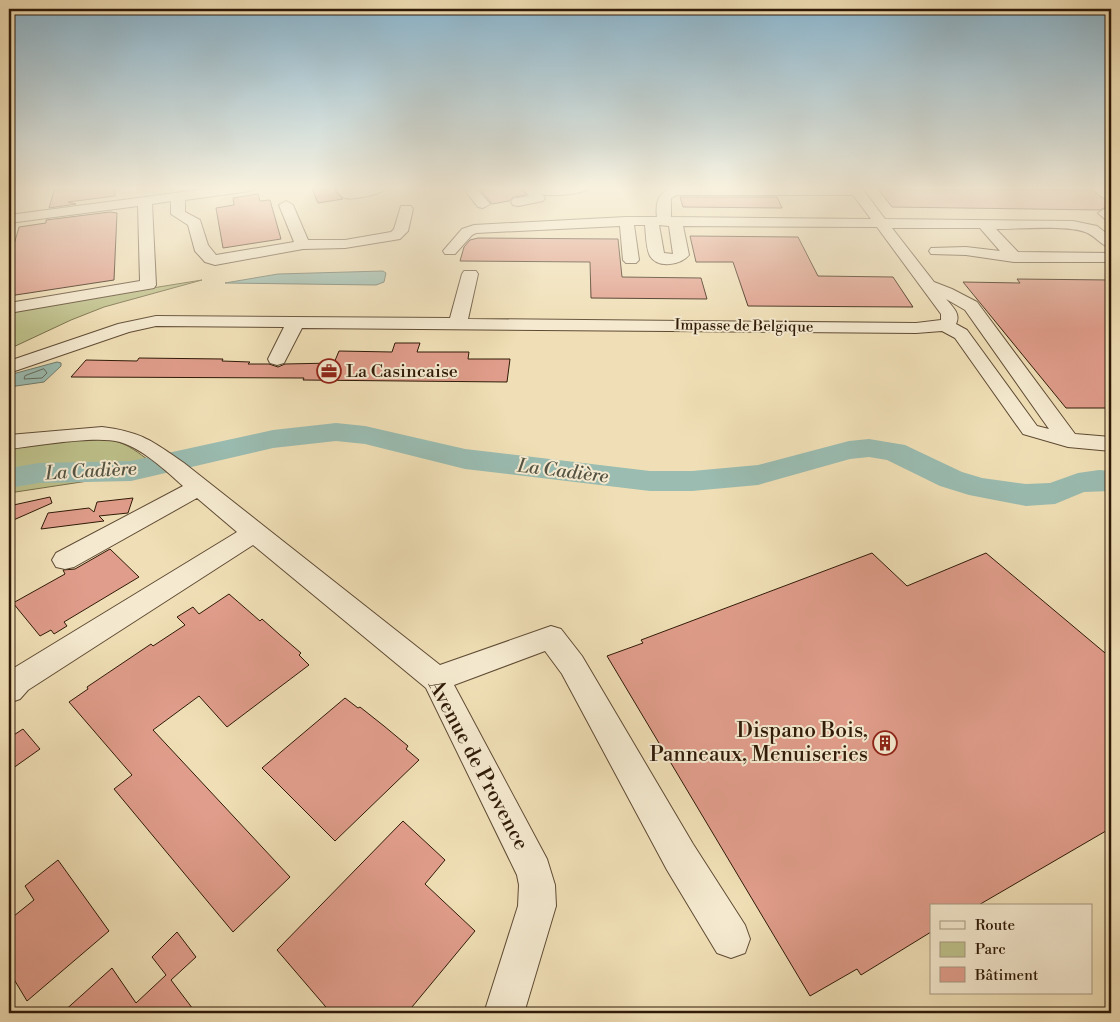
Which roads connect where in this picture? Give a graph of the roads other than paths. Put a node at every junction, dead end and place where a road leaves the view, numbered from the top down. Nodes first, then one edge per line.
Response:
1 (146, 235) edge
2 (199, 235) edge
3 (298, 235) edge
4 (397, 235) edge
5 (464, 235) edge
6 (631, 235) edge
7 (890, 235) edge
8 (994, 235) edge
9 (1099, 235) edge
10 (1111, 244) edge
11 (303, 246) junction
12 (450, 250) dead end
13 (936, 251) dead end
14 (1014, 257) junction
15 (1111, 258) edge
16 (631, 260) dead end
17 (470, 274) dead end
18 (927, 286) junction
19 (9, 308) edge
20 (296, 322) junction
21 (458, 323) junction
22 (944, 325) junction
23 (277, 359) dead end
24 (9, 367) edge
25 (1068, 440) junction
26 (9, 442) edge
27 (1111, 444) edge
28 (199, 487) junction
29 (254, 533) junction
30 (65, 560) dead end
31 (436, 679) junction
32 (9, 690) edge
33 (731, 939) dead end
34 (504, 1013) edge

1 - 19 street
2 - 11 street
3 - 11 street
4 - 11 street
5 - 12 street
6 - 16 street
7 - 18 street
8 - 14 street
9 - 10 street
13 - 14 street
14 - 15 street
17 - 21 street
18 - 22 street
18 - 25 street
20 - 21 street, Impasse de Belgique
20 - 23 street
20 - 24 street, Impasse de Belgique
21 - 22 street, Impasse de Belgique
22 - 25 street
25 - 27 street
26 - 28 street, Avenue de Provence
28 - 29 street, Avenue de Provence
28 - 30 street
29 - 31 street, Avenue de Provence
29 - 32 street
31 - 33 street
31 - 34 street, Avenue de Provence

